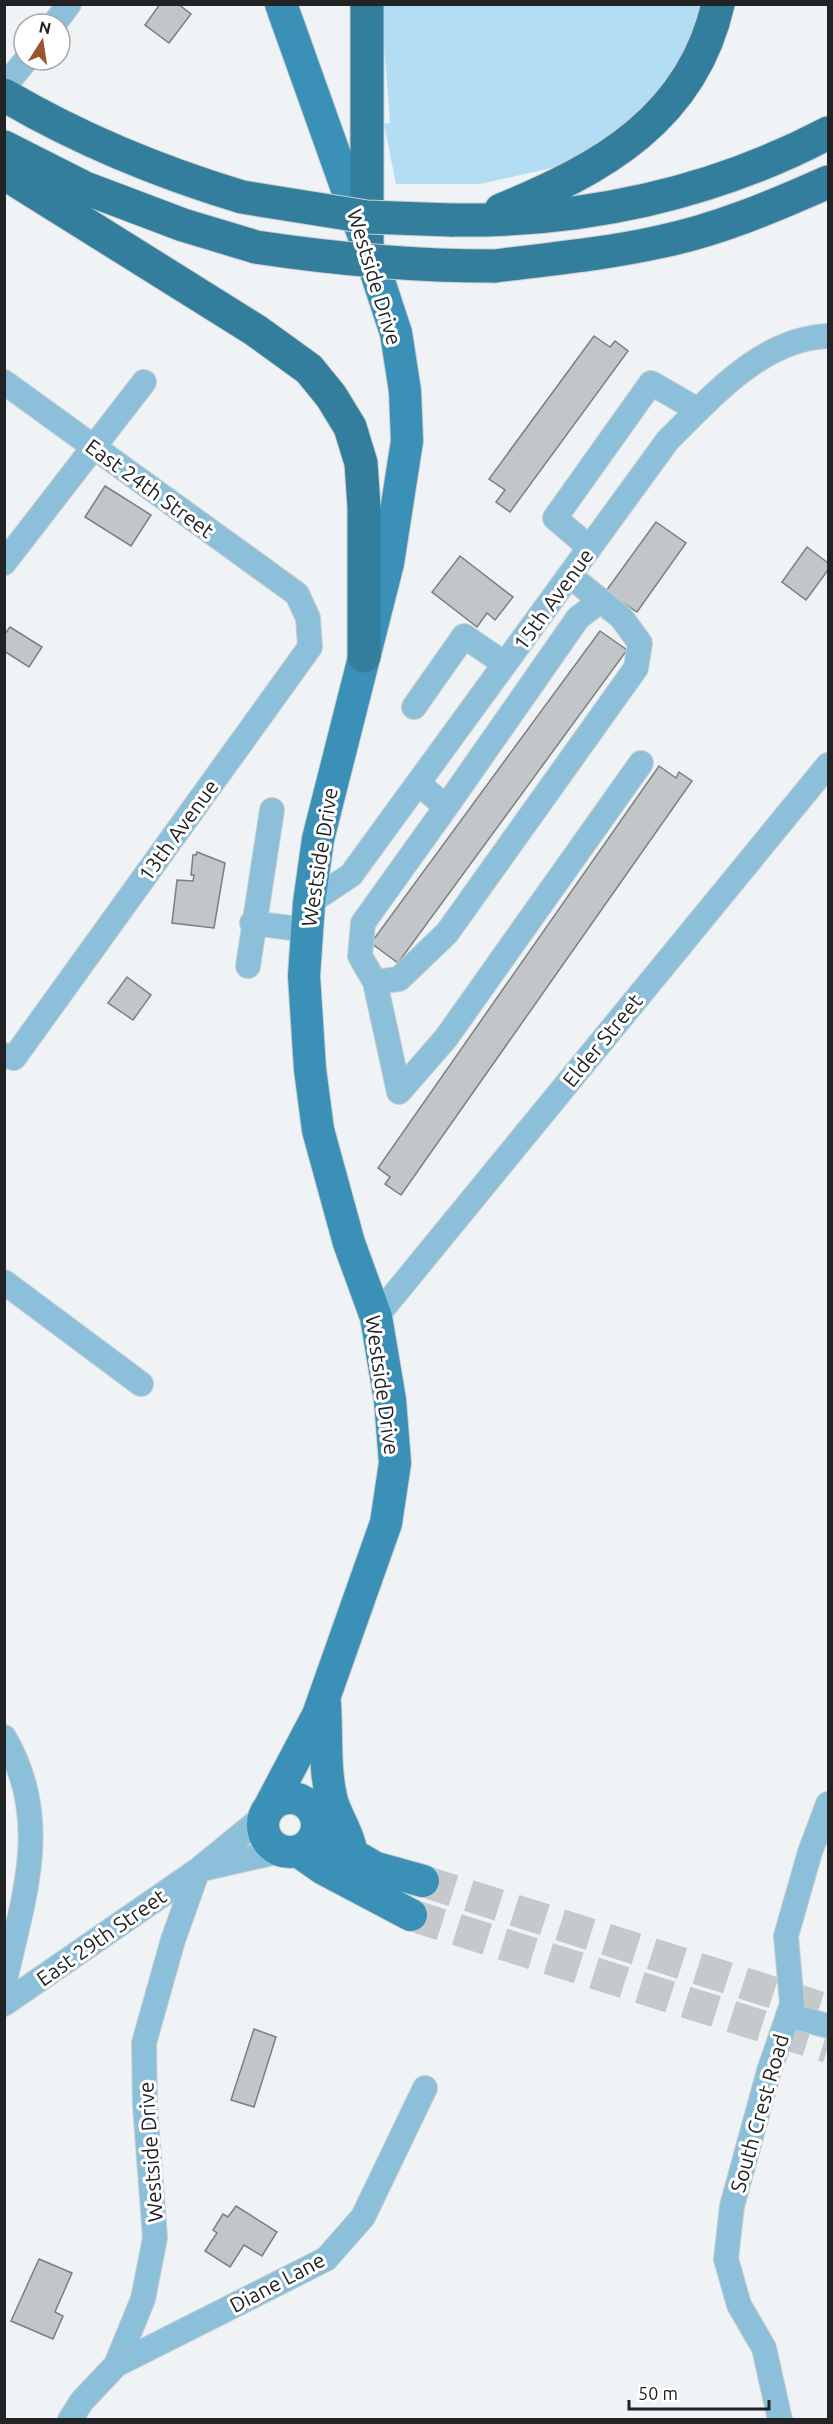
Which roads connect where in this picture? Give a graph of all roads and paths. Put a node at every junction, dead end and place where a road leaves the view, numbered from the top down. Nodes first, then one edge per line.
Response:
1 (281, 4) edge
2 (367, 4) edge
3 (718, 4) edge
4 (16, 72) edge
5 (4, 87) edge
6 (4, 95) edge
7 (828, 133) edge
8 (4, 147) edge
9 (4, 172) edge
10 (828, 182) edge
11 (75, 201) junction
12 (464, 220) junction
13 (368, 245) junction
14 (828, 336) edge
15 (4, 382) edge
16 (144, 382) dead end
17 (698, 410) junction
18 (92, 447) junction
19 (590, 548) junction
20 (4, 563) edge
21 (570, 576) junction
22 (297, 594) joint
23 (599, 602) junction
24 (364, 656) junction
25 (505, 664) junction
26 (414, 707) dead end
27 (466, 718) junction
28 (494, 737) junction
29 (641, 763) dead end
30 (828, 765) edge
31 (418, 783) junction
32 (446, 807) junction
33 (272, 810) dead end
34 (308, 916) junction
35 (252, 923) junction
36 (248, 966) dead end
37 (375, 981) junction
38 (9, 1057) edge
39 (4, 1282) edge
40 (376, 1317) junction
41 (141, 1384) dead end
42 (321, 1706) junction
43 (5, 1737) edge
44 (828, 1804) edge
45 (267, 1812) junction
46 (313, 1816) junction
47 (290, 1851) junction
48 (352, 1857) junction
49 (198, 1869) junction
50 (423, 1881) tunnel mouth
51 (411, 1915) tunnel mouth
52 (4, 1985) edge
53 (4, 2004) edge
54 (788, 2015) junction
55 (828, 2026) edge
56 (425, 2088) dead end
57 (116, 2365) junction
58 (70, 2420) edge
59 (780, 2420) edge

1 - 13 main road, Westside Drive
2 - 13 highway
3 - 12 highway
4 - 5 street
6 - 12 highway, bridge
7 - 12 highway
8 - 11 highway
9 - 11 highway
10 - 11 highway, bridge
11 - 24 highway
13 - 24 main road, Westside Drive
14 - 17 street, 15th Avenue
15 - 18 street, East 24th Street
16 - 18 street
17 - 19 street, 15th Avenue
17 - 19 street
18 - 20 street
18 - 22 street, East 24th Street
19 - 21 street, 15th Avenue
21 - 23 street
21 - 25 street, 15th Avenue
22 - 38 street, 13th Avenue
23 - 28 street
23 - 37 street
24 - 34 main road, Westside Drive
25 - 26 street
25 - 27 street, 15th Avenue
27 - 28 street
27 - 31 street, 15th Avenue
28 - 32 street
29 - 37 street
30 - 40 street, Elder Street
31 - 32 street
31 - 34 street, 15th Avenue
32 - 37 street
33 - 35 street
34 - 35 street
34 - 40 main road, Westside Drive
35 - 36 street
39 - 41 street
40 - 42 main road, Westside Drive
42 - 45 main road, Westside Drive
42 - 46 main road, Westside Drive
42 - 48 main road
43 - 52 street
44 - 54 street, South Crest Road
45 - 46 main road
45 - 47 main road
45 - 49 street, East 29th Street
46 - 47 main road
46 - 48 main road
47 - 49 street, East 29th Street
47 - 51 main road
48 - 50 main road
49 - 53 street, East 29th Street
49 - 57 street, Westside Drive
54 - 55 street
54 - 59 street, South Crest Road
56 - 57 street, Diane Lane
57 - 58 street, Westside Drive

